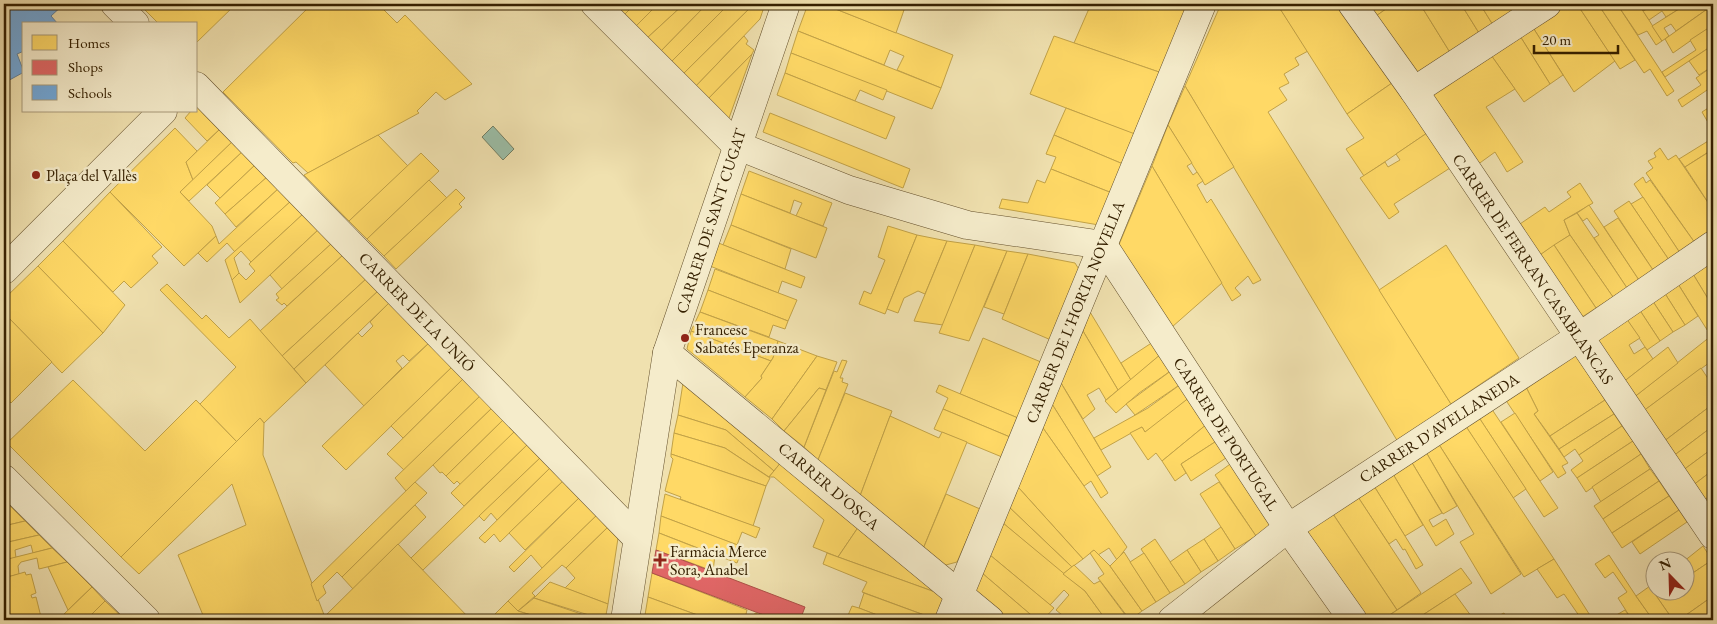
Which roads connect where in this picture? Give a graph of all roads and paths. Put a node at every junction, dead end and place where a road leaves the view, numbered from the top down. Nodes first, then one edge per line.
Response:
1 (114, 4) edge
2 (595, 4) edge
3 (786, 4) edge
4 (1202, 4) edge
5 (1352, 4) edge
6 (1547, 4) edge
7 (132, 22) edge
8 (198, 88) edge
9 (1414, 91) junction
10 (162, 112) edge
11 (736, 145) junction
12 (1103, 245) junction
13 (1713, 245) edge
14 (4, 270) edge
15 (1579, 337) junction
16 (667, 353) junction
17 (4, 479) edge
18 (1288, 528) junction
19 (1713, 535) edge
20 (637, 538) junction
21 (960, 594) junction
22 (146, 620) edge
23 (625, 620) edge
24 (949, 620) edge
25 (990, 620) edge
26 (1172, 620) edge
27 (1353, 620) edge

1 - 7 street
2 - 11 street
3 - 11 street, CARRER DE SANT CUGAT
4 - 12 street, CARRER DE L'HORTA NOVELLA
5 - 9 street, CARRER DE FERRAN CASABLANCAS
6 - 9 street
8 - 20 street, CARRER DE LA UNIÓ
9 - 15 street, CARRER DE FERRAN CASABLANCAS
10 - 14 street
11 - 12 street
11 - 16 street, CARRER DE SANT CUGAT
12 - 18 street, CARRER DE PORTUGAL
12 - 21 street, CARRER DE L'HORTA NOVELLA
13 - 15 street, CARRER D'AVELLANEDA
15 - 18 street, CARRER D'AVELLANEDA
15 - 19 street, CARRER DE FERRAN CASABLANCAS
16 - 20 street, CARRER DE SANT CUGAT
16 - 21 street, CARRER D'OSCA
17 - 22 street
18 - 26 street, CARRER D'AVELLANEDA
18 - 27 street, CARRER DE PORTUGAL
20 - 23 street, CARRER DE SANT CUGAT
21 - 24 street, CARRER DE L'HORTA NOVELLA
21 - 25 street, CARRER D'OSCA

